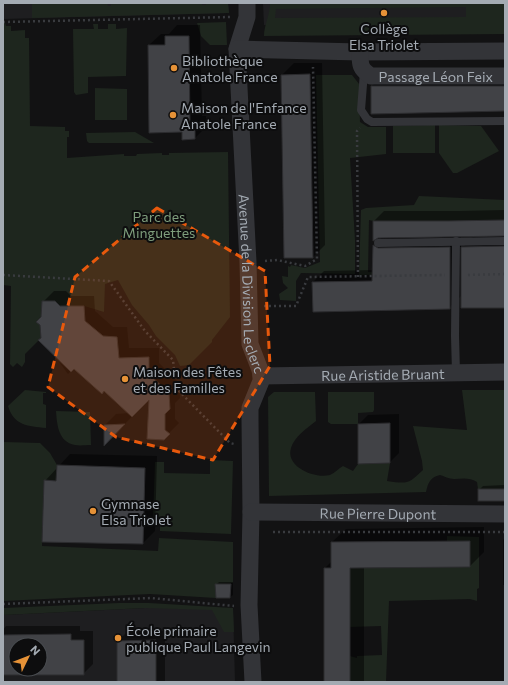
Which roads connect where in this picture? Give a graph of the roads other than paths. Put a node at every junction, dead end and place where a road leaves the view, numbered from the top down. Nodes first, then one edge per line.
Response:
1 (247, 10) edge
2 (237, 49) junction
3 (505, 51) edge
4 (360, 52) junction
5 (364, 72) junction
6 (505, 76) edge
7 (505, 121) edge
8 (456, 241) junction
9 (505, 241) edge
10 (378, 243) dead end
11 (505, 372) edge
12 (456, 373) junction
13 (261, 376) junction
14 (251, 512) junction
15 (505, 514) edge
16 (253, 682) edge

1 - 2 street, Avenue de la Division Leclerc
2 - 4 street, Passage Léon Feix
2 - 13 street, Avenue de la Division Leclerc
3 - 4 street, Passage Léon Feix
4 - 5 street, Passage Léon Feix
5 - 6 street, Passage Léon Feix
5 - 7 lane
8 - 9 lane
8 - 10 lane
8 - 12 lane
11 - 12 street, Rue Aristide Bruant
12 - 13 street, Rue Aristide Bruant
13 - 14 street, Avenue de la Division Leclerc
14 - 15 street, Rue Pierre Dupont
14 - 16 street, Avenue de la Division Leclerc

